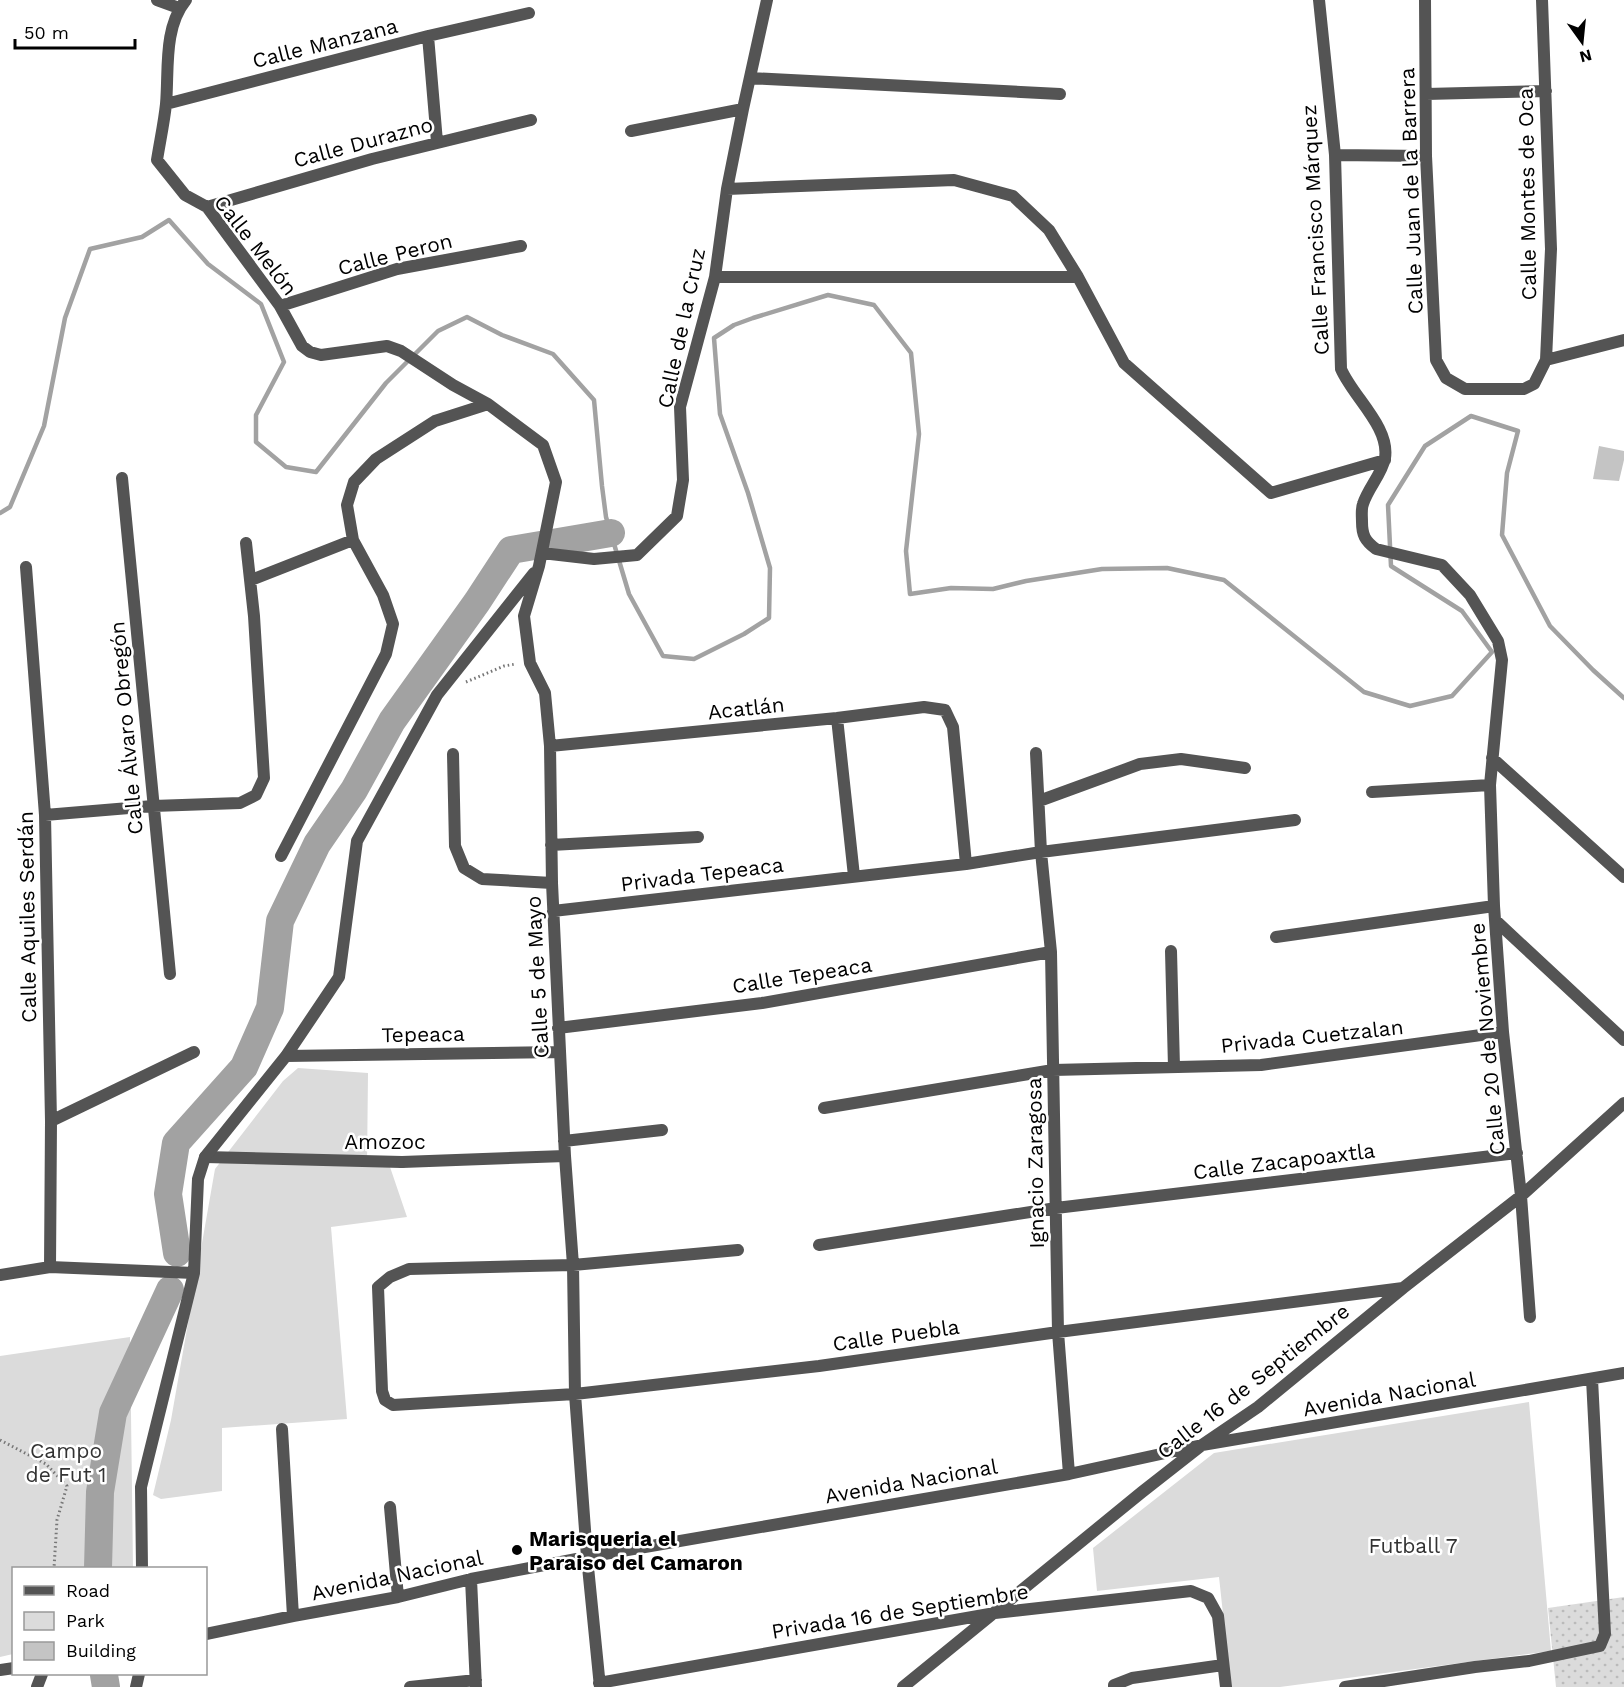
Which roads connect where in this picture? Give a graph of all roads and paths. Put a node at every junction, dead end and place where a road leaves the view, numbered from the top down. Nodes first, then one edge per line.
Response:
1 (157, 0) edge
2 (767, 0) edge
3 (1319, 0) edge
4 (1425, 0) edge
5 (1542, 0) edge
6 (182, 4) edge
7 (529, 13) dead end
8 (428, 36) junction
9 (750, 78) junction
10 (1546, 91) junction
11 (1060, 94) dead end
12 (1426, 94) junction
13 (166, 104) junction
14 (743, 109) junction
15 (531, 120) dead end
16 (631, 131) dead end
17 (437, 142) junction
18 (1335, 155) junction
19 (1426, 156) junction
20 (728, 189) junction
21 (207, 207) junction
22 (521, 246) dead end
23 (715, 277) junction
24 (1078, 277) junction
25 (280, 306) junction
26 (1624, 340) edge
27 (401, 351) joint
28 (1546, 360) junction
29 (1534, 384) joint
30 (488, 404) junction
31 (1385, 460) junction
32 (122, 478) dead end
33 (353, 540) junction
34 (246, 543) dead end
35 (542, 552) junction
36 (539, 566) junction
37 (26, 567) dead end
38 (251, 580) junction
39 (530, 663) junction
40 (466, 682) dead end
41 (837, 718) junction
42 (550, 746) junction
43 (1036, 753) dead end
44 (453, 754) dead end
45 (1492, 758) junction
46 (1245, 768) dead end
47 (1490, 784) junction
48 (1372, 792) dead end
49 (1039, 801) junction
50 (153, 806) junction
51 (45, 815) junction
52 (1295, 820) dead end
53 (698, 837) dead end
54 (551, 845) junction
55 (1041, 852) junction
56 (281, 856) dead end
57 (966, 864) junction
58 (854, 876) junction
59 (1624, 877) edge
60 (552, 883) junction
61 (1494, 906) junction
62 (553, 911) junction
63 (1495, 920) junction
64 (1276, 937) dead end
65 (1171, 951) dead end
66 (1051, 952) junction
67 (170, 974) dead end
68 (558, 1028) junction
69 (1503, 1032) junction
70 (1624, 1040) edge
71 (194, 1052) dead end
72 (560, 1052) junction
73 (286, 1056) junction
74 (1174, 1067) junction
75 (1053, 1070) junction
76 (1624, 1103) edge
77 (824, 1108) dead end
78 (51, 1121) junction
79 (662, 1130) dead end
80 (564, 1141) junction
81 (1517, 1153) junction
82 (565, 1155) junction
83 (205, 1156) junction
84 (1521, 1196) junction
85 (1056, 1208) junction
86 (819, 1245) dead end
87 (738, 1250) dead end
88 (573, 1265) junction
89 (50, 1267) junction
90 (194, 1273) junction
91 (0, 1275) edge
92 (1403, 1288) junction
93 (1530, 1317) dead end
94 (1058, 1332) junction
95 (1624, 1373) edge
96 (1592, 1379) junction
97 (575, 1394) junction
98 (282, 1430) dead end
99 (0, 1440) edge
100 (1202, 1445) junction
101 (1069, 1474) junction
102 (390, 1507) dead end
103 (587, 1557) junction
104 (54, 1567) edge
105 (142, 1567) edge
106 (471, 1579) junction
107 (398, 1597) junction
108 (995, 1612) junction
109 (293, 1616) junction
110 (207, 1634) edge
111 (1223, 1665) junction
112 (476, 1684) edge
113 (599, 1685) edge
114 (410, 1687) edge
115 (903, 1687) edge
116 (1114, 1687) edge
117 (1226, 1687) edge
118 (1345, 1687) edge

1 - 6 street
2 - 9 street, Calle de la Cruz
3 - 18 street, Calle Francisco Márquez
4 - 12 street, Calle Juan de la Barrera
5 - 10 street, Calle Montes de Oca
6 - 13 street, Calle Melón
7 - 8 street, Calle Manzana
8 - 13 street, Calle Manzana
8 - 17 street
9 - 11 street
9 - 14 street, Calle de la Cruz
10 - 12 street
10 - 28 street, Calle Montes de Oca
12 - 19 street, Calle Juan de la Barrera
13 - 21 street, Calle Melón
14 - 16 street
14 - 20 street, Calle de la Cruz
15 - 17 street, Calle Durazno
17 - 21 street, Calle Durazno
18 - 19 street
18 - 31 street, Calle Francisco Márquez
19 - 29 street, Calle Juan de la Barrera
20 - 23 street, Calle de la Cruz
20 - 24 street
21 - 25 street, Calle Melón
22 - 25 street, Calle Peron
23 - 24 street
23 - 35 street, Calle de la Cruz
24 - 31 street
25 - 27 street, Calle Melón
26 - 28 street
27 - 30 street, Calle 5 de Mayo
28 - 29 street, Calle Montes de Oca
30 - 33 street
30 - 35 street, Calle 5 de Mayo
31 - 45 street, Calle 20 de Noviembre
32 - 50 street, Calle Álvaro Obregón
33 - 38 street
33 - 56 street
34 - 38 street
35 - 36 street, Calle 5 de Mayo
36 - 39 street, Calle 5 de Mayo
36 - 73 street
37 - 51 street, Calle Aquiles Serdán
38 - 50 street
39 - 40 path
39 - 42 street, Calle 5 de Mayo
41 - 42 street, Acatlán
41 - 57 street, Acatlán
41 - 58 street
42 - 54 street, Calle 5 de Mayo
43 - 49 street, Ignacio Zaragosa
44 - 60 street
45 - 47 street, Calle 20 de Noviembre
45 - 59 street
46 - 49 street
47 - 48 street
47 - 61 street, Calle 20 de Noviembre
49 - 55 street, Ignacio Zaragosa
50 - 51 street
50 - 67 street, Calle Álvaro Obregón
51 - 78 street, Calle Aquiles Serdán
52 - 55 street
53 - 54 street
54 - 60 street, Calle 5 de Mayo
55 - 57 street
55 - 66 street, Ignacio Zaragosa
57 - 58 street
58 - 62 street, Privada Tepeaca
60 - 62 street, Calle 5 de Mayo
61 - 63 street, Calle 20 de Noviembre
61 - 64 street
62 - 68 street, Calle 5 de Mayo
63 - 69 street, Calle 20 de Noviembre
63 - 70 street
65 - 74 street
66 - 68 street, Calle Tepeaca
66 - 75 street, Ignacio Zaragosa
68 - 72 street, Calle 5 de Mayo
69 - 74 street, Privada Cuetzalan
69 - 81 street, Calle 20 de Noviembre
71 - 78 street
72 - 73 street, Tepeaca
72 - 80 street, Calle 5 de Mayo
73 - 83 street
74 - 75 street, Privada Cuetzalan
75 - 77 street, Privada Cuetzalan
75 - 85 street, Ignacio Zaragosa
76 - 84 street, Calle 16 de Septiembre
78 - 89 street, Calle Aquiles Serdán
79 - 80 street
80 - 82 street, Calle 5 de Mayo
81 - 84 street, Calle 20 de Noviembre
81 - 85 street, Calle Zacapoaxtla
82 - 83 street, Amozoc
82 - 88 street, Calle 5 de Mayo
83 - 90 street
84 - 92 street, Calle 16 de Septiembre
84 - 93 street, Calle 20 de Noviembre
85 - 86 street, Calle Zacapoaxtla
85 - 94 street, Ignacio Zaragosa
87 - 88 street
88 - 97 street, Calle 5 de Mayo
88 - 97 street, Calle Puebla
89 - 90 street
89 - 91 street
90 - 105 street
92 - 94 street, Calle Puebla
92 - 100 street, Calle 16 de Septiembre
94 - 97 street, Calle Puebla
94 - 101 street, Ignacio Zaragosa
95 - 96 street, Avenida Nacional
96 - 100 street, Avenida Nacional
96 - 118 street
97 - 103 street, Calle 5 de Mayo
98 - 109 street
99 - 104 path
100 - 101 street, Avenida Nacional
100 - 108 street, Calle 16 de Septiembre
101 - 103 street, Avenida Nacional
102 - 107 street
103 - 106 street, Avenida Nacional
103 - 113 street, Calle 5 de Mayo
106 - 107 street, Avenida Nacional
106 - 112 street
107 - 109 street, Avenida Nacional
108 - 111 street, Privada 16 de Septiembre
108 - 113 street, Privada 16 de Septiembre
108 - 115 street, Calle 16 de Septiembre
109 - 110 street, Avenida Nacional
111 - 116 street
111 - 117 street
112 - 114 street

